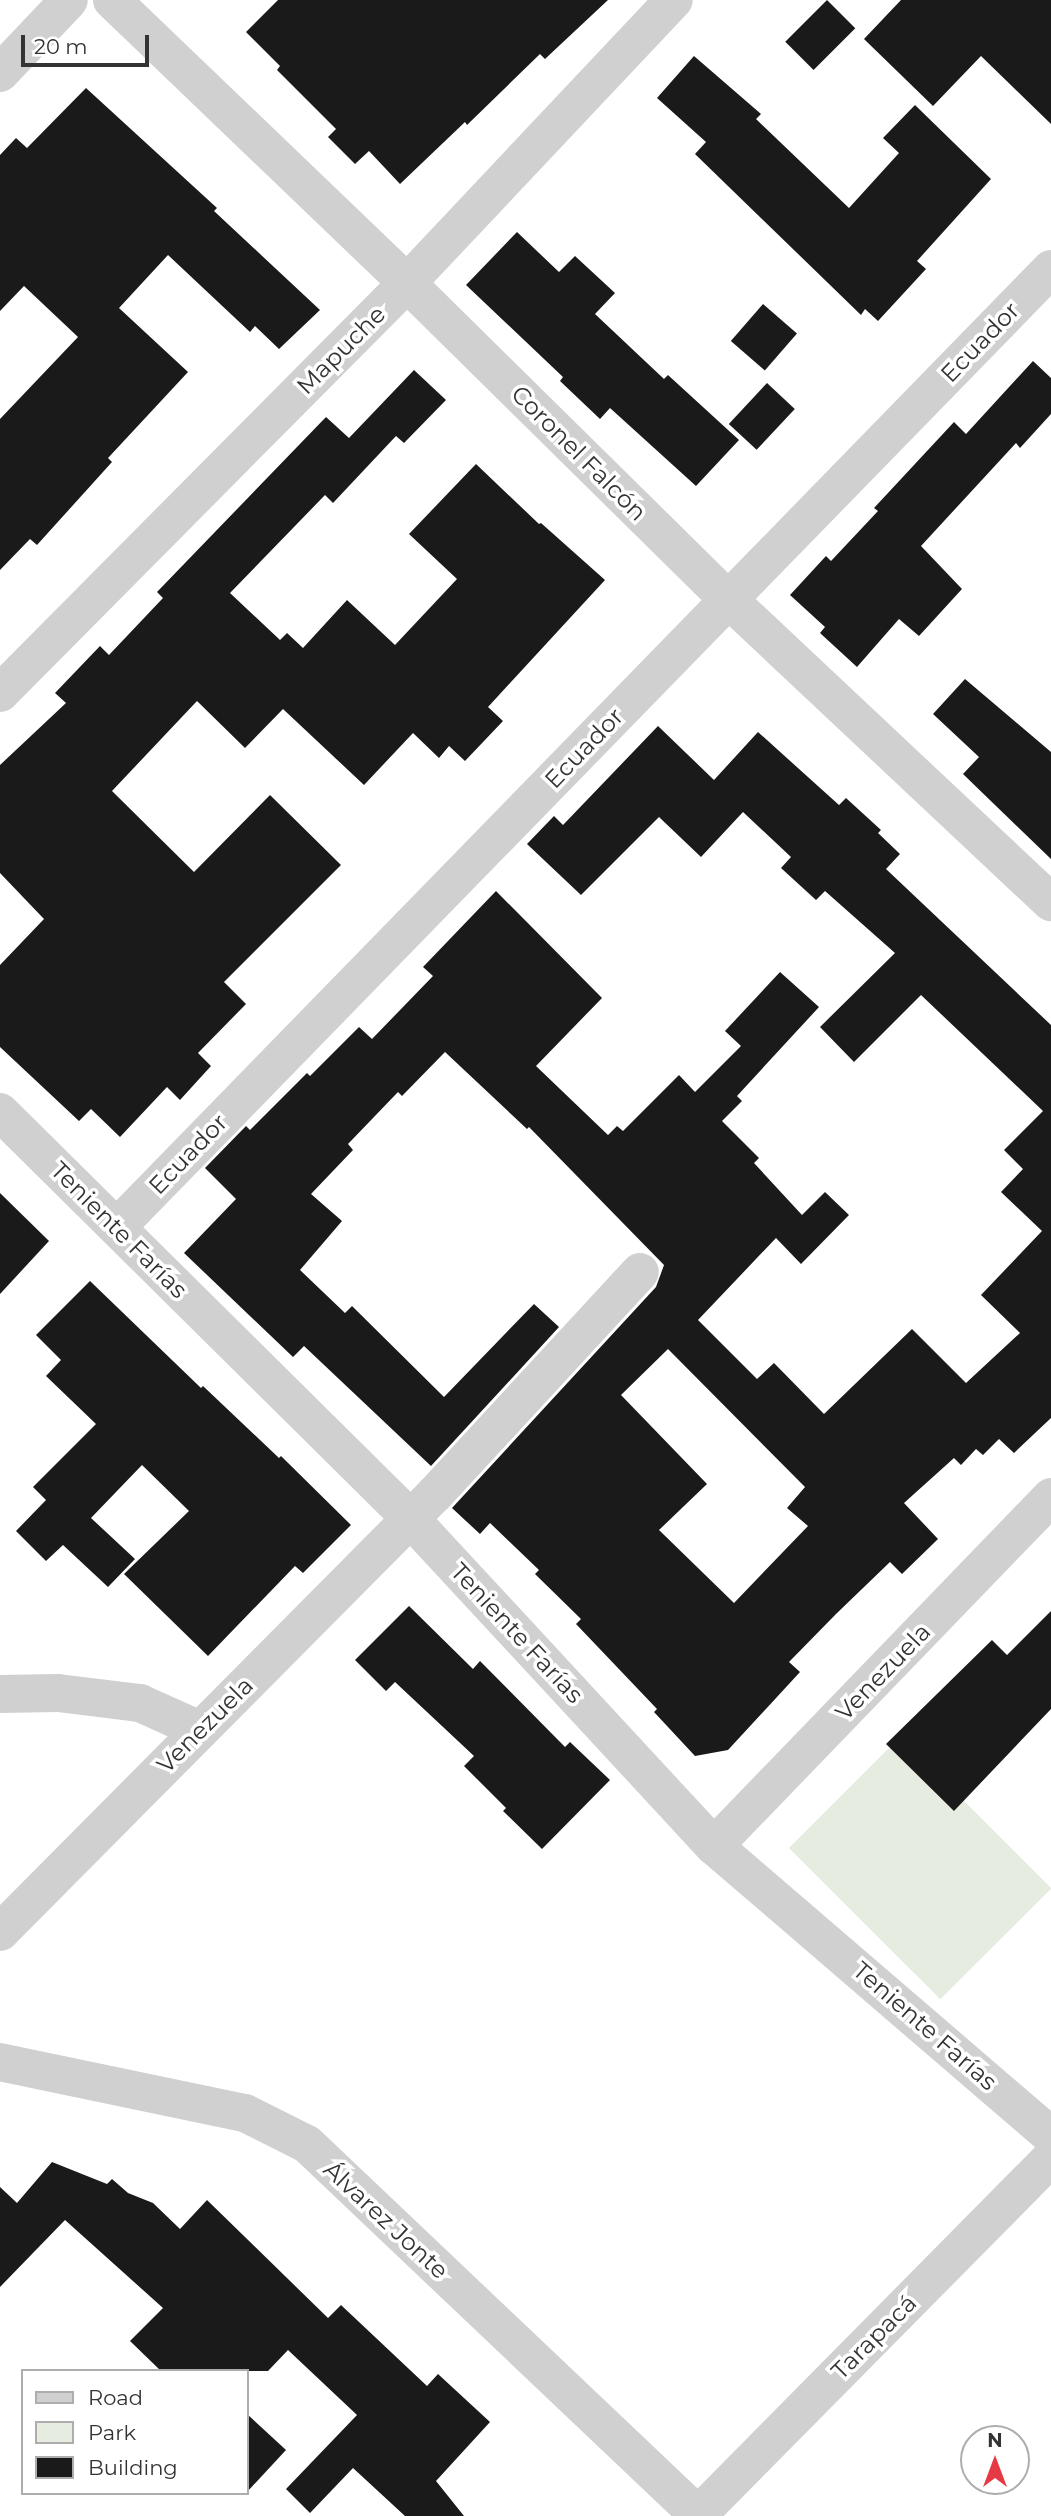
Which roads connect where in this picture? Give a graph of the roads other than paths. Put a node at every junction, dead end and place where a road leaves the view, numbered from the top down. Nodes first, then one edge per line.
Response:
1 (69, 0) edge
2 (112, 0) edge
3 (674, 0) edge
4 (0, 73) edge
5 (1051, 269) edge
6 (407, 283) junction
7 (728, 600) junction
8 (0, 693) edge
9 (1051, 902) edge
10 (0, 1112) edge
11 (117, 1227) junction
12 (640, 1272) dead end
13 (1051, 1497) edge
14 (411, 1518) junction
15 (0, 1694) edge
16 (200, 1730) junction
17 (714, 1846) junction
18 (0, 1931) edge
19 (0, 2062) edge
20 (1051, 2136) edge
21 (1051, 2158) edge
22 (697, 2515) edge

1 - 4 street
2 - 6 street, Coronel Falcón
3 - 6 street, Mapuche
5 - 7 street, Ecuador
6 - 7 street, Coronel Falcón
6 - 8 street, Mapuche
7 - 9 street, Coronel Falcón
7 - 11 street, Ecuador
10 - 11 street, Teniente Farías
11 - 14 street, Teniente Farías
12 - 14 street, Venezuela
13 - 17 street, Venezuela
14 - 16 street, Venezuela
14 - 17 street, Teniente Farías
15 - 16 street
16 - 18 street, Venezuela
17 - 20 street, Teniente Farías
19 - 22 street, Álvarez Jonte
21 - 22 street, Tarapacá

